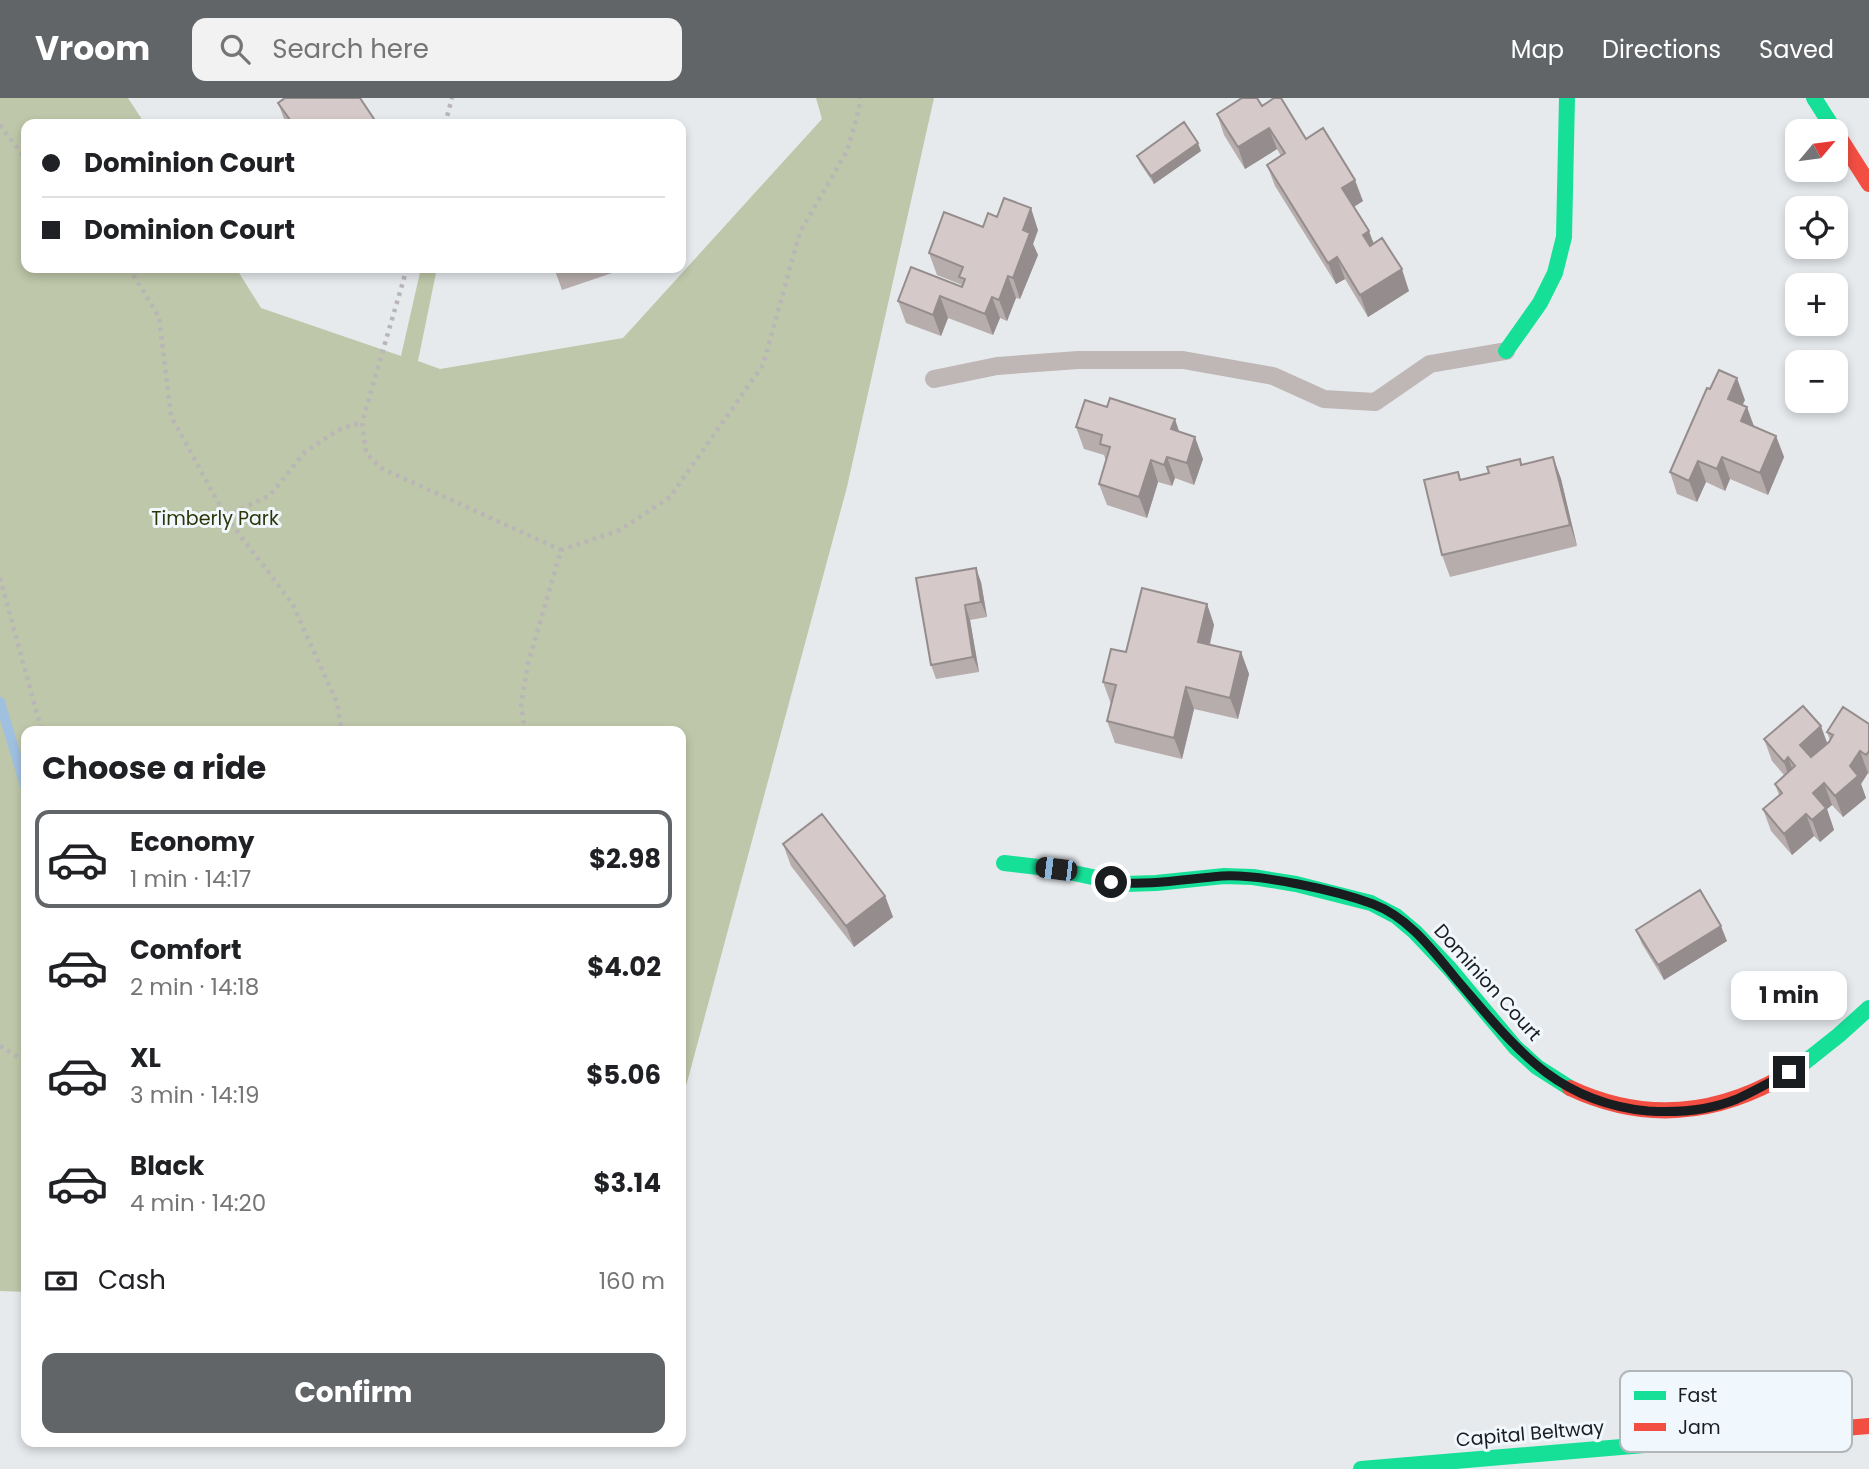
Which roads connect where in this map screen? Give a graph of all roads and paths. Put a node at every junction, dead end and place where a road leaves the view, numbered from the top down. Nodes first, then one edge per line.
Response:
1 (452, 98) edge
2 (860, 98) edge
3 (1567, 98) edge
4 (1814, 98) edge
5 (446, 119) edge
6 (1828, 119) edge
7 (0, 125) edge
8 (1848, 150) edge
9 (21, 153) edge
10 (1869, 184) edge
11 (132, 273) edge
12 (406, 273) edge
13 (1506, 351) joint
14 (934, 379) dead end
15 (362, 422) junction
16 (226, 517) junction
17 (561, 550) junction
18 (0, 578) edge
19 (39, 726) edge
20 (341, 726) edge
21 (524, 726) edge
22 (1004, 863) dead end
23 (1869, 1008) edge
24 (0, 1046) edge
25 (21, 1059) edge
26 (1620, 1446) edge
27 (1362, 1469) edge

1 - 5 path
2 - 17 path
3 - 13 main road
4 - 6 main road
7 - 9 path
8 - 10 main road
11 - 16 path
12 - 15 path
13 - 14 lane
15 - 16 path
15 - 17 path
16 - 20 path
17 - 21 path
18 - 19 path
22 - 23 main road, Dominion Court
24 - 25 path
26 - 27 main road, Capital Beltway

